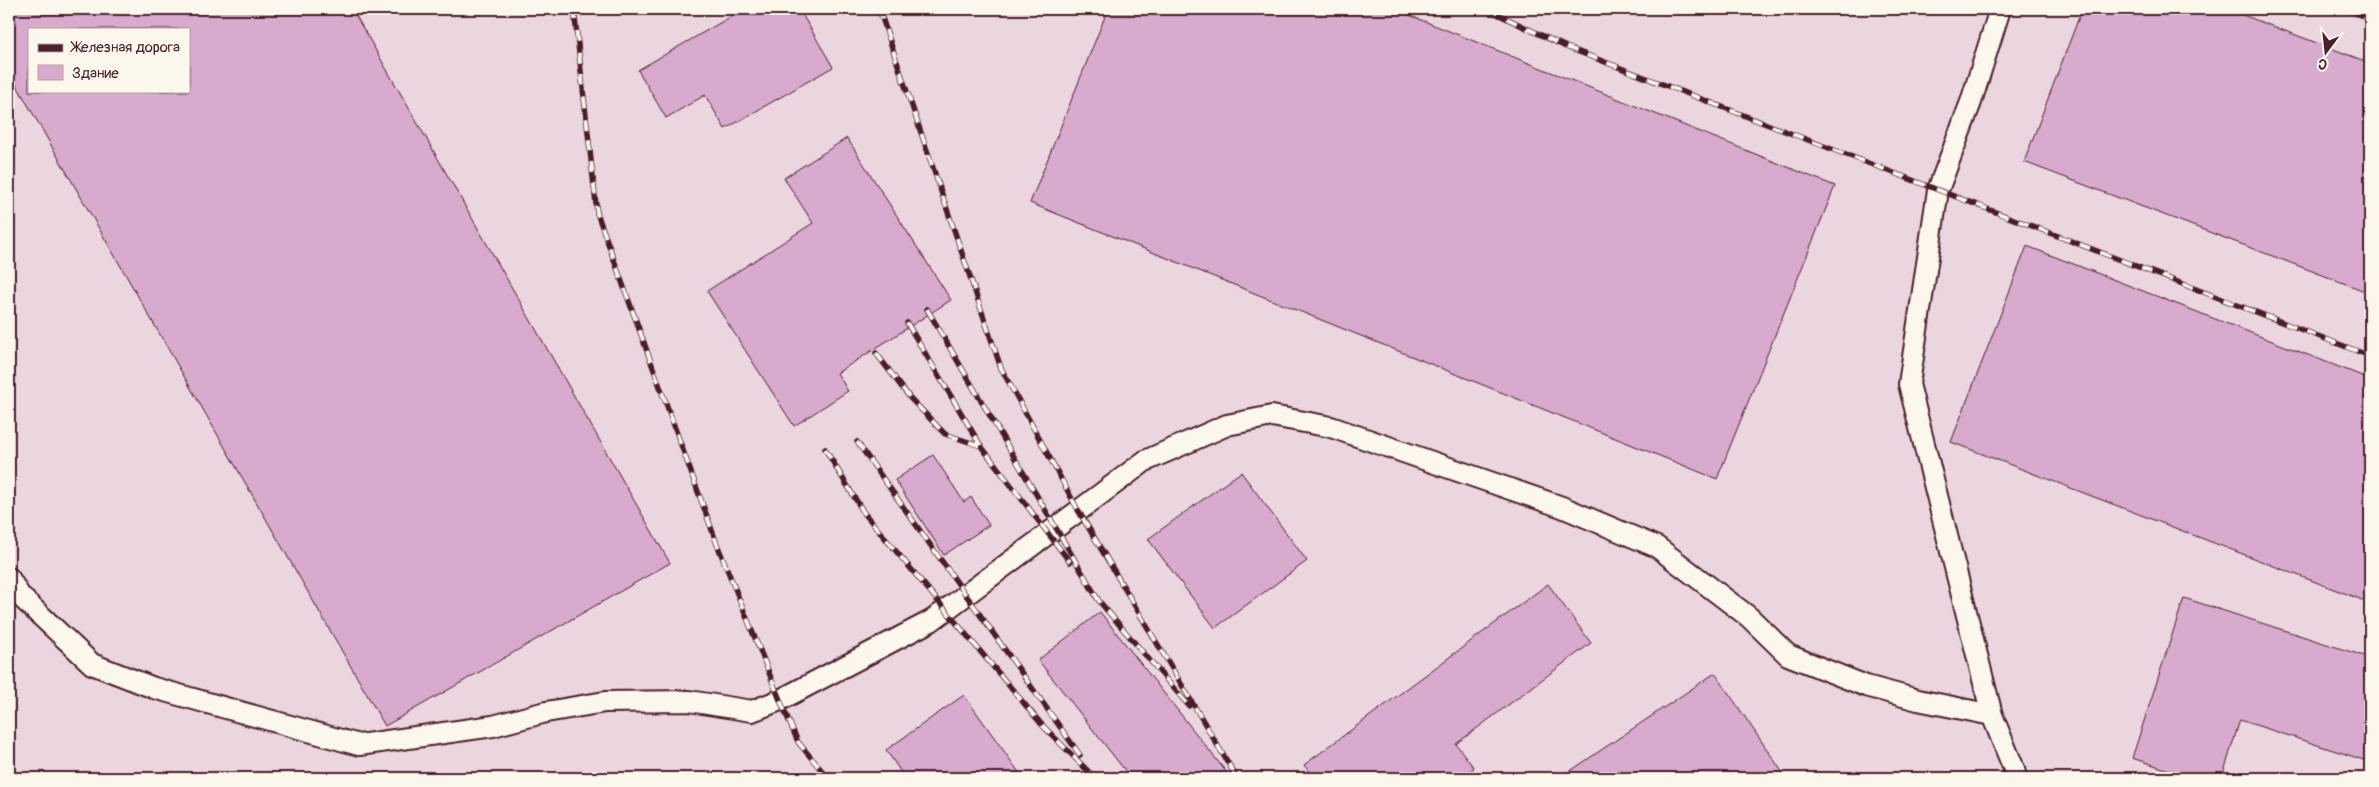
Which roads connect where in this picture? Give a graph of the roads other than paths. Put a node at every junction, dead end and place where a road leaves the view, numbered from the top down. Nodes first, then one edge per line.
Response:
1 (2000, 9) edge
2 (9, 578) edge
3 (1992, 715) junction
4 (2016, 778) edge

1 - 3 lane
2 - 3 lane
3 - 4 lane

